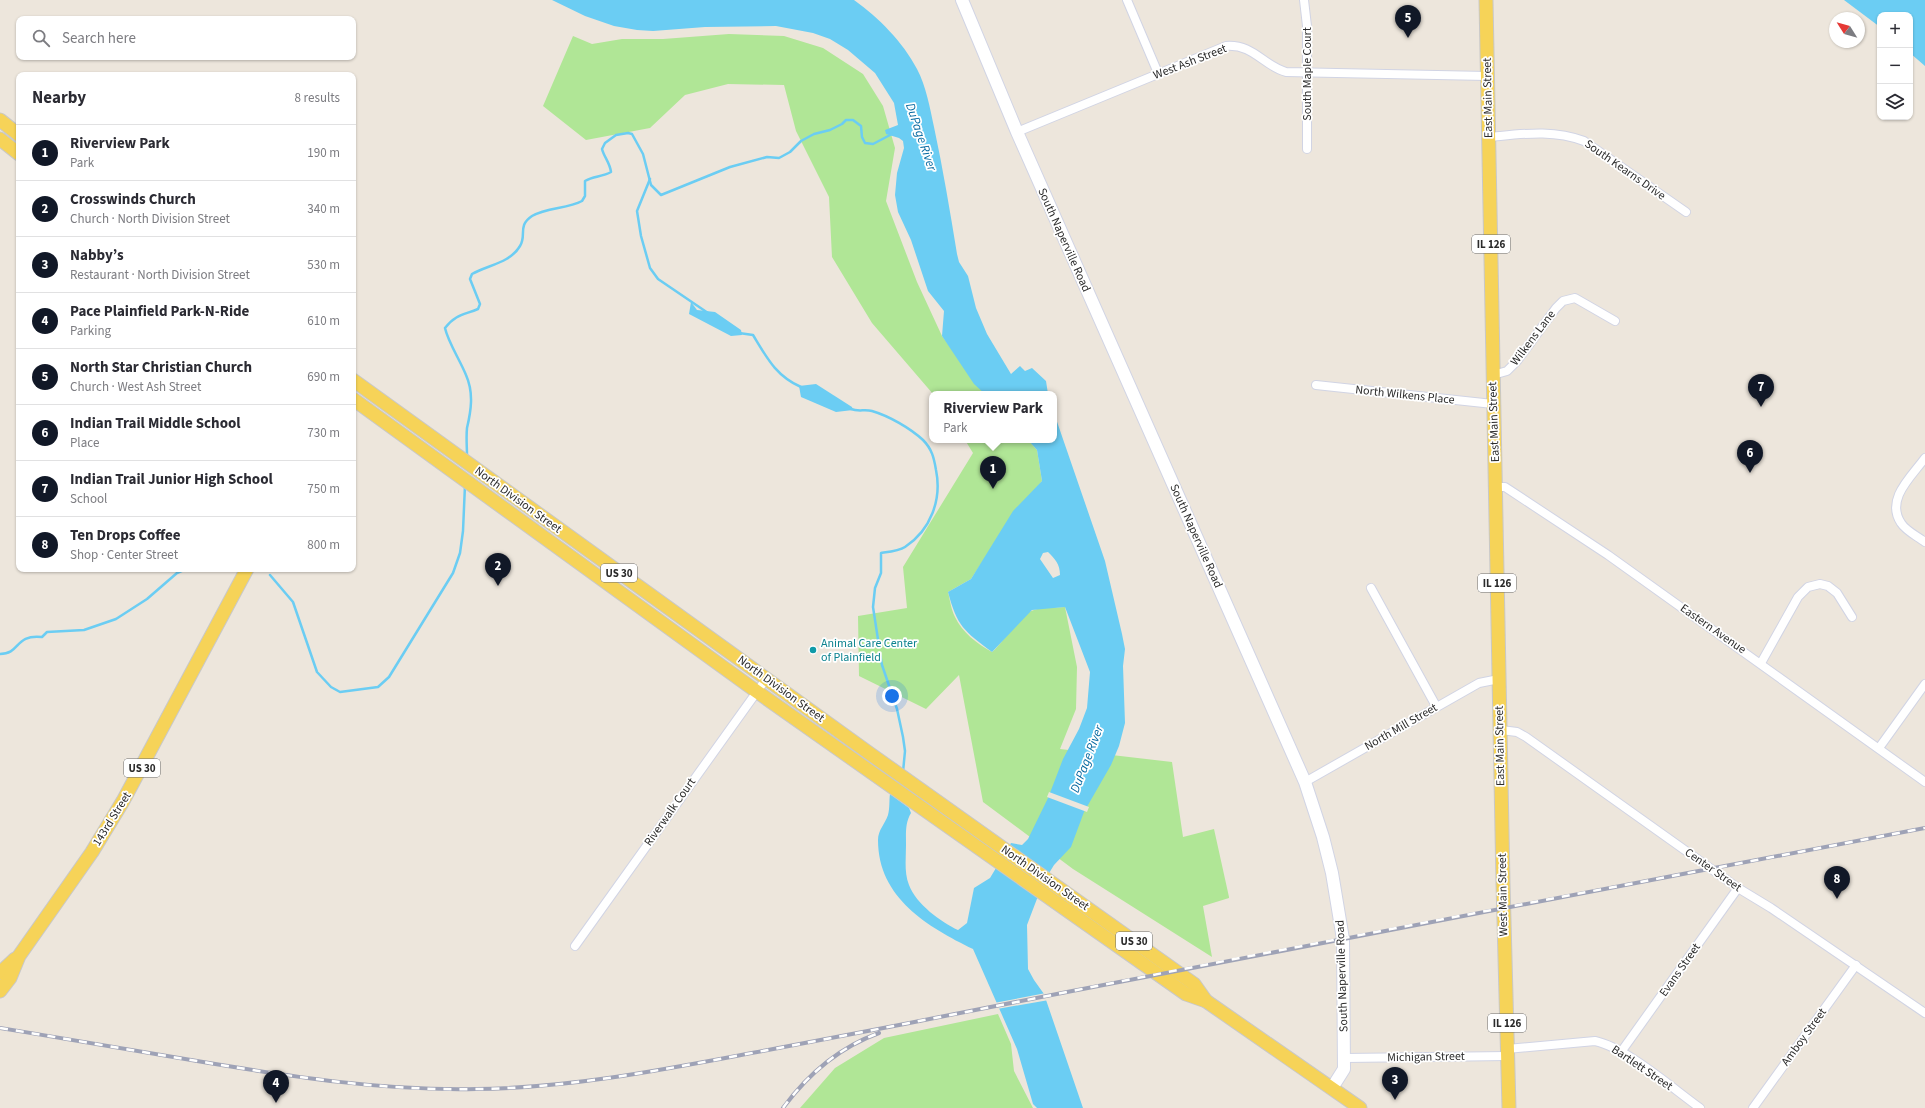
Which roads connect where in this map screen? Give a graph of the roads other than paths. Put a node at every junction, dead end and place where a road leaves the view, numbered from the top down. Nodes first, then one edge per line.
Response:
1 (962, 0) edge
2 (1127, 0) edge
3 (1304, 0) edge
4 (1486, 0) edge
5 (1307, 73) junction
6 (1158, 74) junction
7 (1487, 76) junction
8 (0, 120) edge
9 (1017, 132) junction
10 (16, 133) edge
11 (1489, 137) junction
12 (0, 139) edge
13 (1307, 148) dead end
14 (16, 152) edge
15 (1686, 212) dead end
16 (1614, 321) dead end
17 (1493, 375) junction
18 (356, 382) edge
19 (1316, 385) dead end
20 (366, 390) junction
21 (356, 401) edge
22 (356, 404) edge
23 (1493, 404) junction
24 (1925, 458) edge
25 (1496, 487) junction
26 (563, 533) junction
27 (1925, 542) edge
28 (554, 545) junction
29 (245, 572) edge
30 (1371, 588) dead end
31 (1852, 617) dead end
32 (1761, 663) junction
33 (766, 678) junction
34 (1499, 679) junction
35 (1925, 684) edge
36 (756, 691) junction
37 (1436, 706) junction
38 (1501, 730) junction
39 (1879, 748) junction
40 (1305, 782) junction
41 (1925, 782) edge
42 (1502, 845) joint
43 (1738, 888) junction
44 (575, 946) dead end
45 (19, 956) junction
46 (1856, 965) junction
47 (0, 973) edge
48 (0, 991) edge
49 (1206, 1000) junction
50 (1925, 1013) edge
51 (1621, 1052) junction
52 (1507, 1053) junction
53 (1345, 1058) junction
54 (1332, 1088) junction
55 (1509, 1104) edge
56 (1360, 1108) edge
57 (1700, 1108) edge
58 (1753, 1108) edge

1 - 9 main road, South Naperville Road
2 - 6 street
3 - 5 street, South Maple Court
4 - 7 main road, East Main Street / IL 126
5 - 6 street, West Ash Street
5 - 7 street, West Ash Street
5 - 13 street, South Maple Court
6 - 9 street, West Ash Street
7 - 11 main road, East Main Street / IL 126
8 - 10 main road
9 - 40 main road, South Naperville Road
11 - 15 street, South Kearns Drive
11 - 17 main road, East Main Street / IL 126
12 - 14 main road
16 - 17 street, Wilkens Lane
17 - 23 main road, East Main Street / IL 126
18 - 20 main road, North Division Street
19 - 23 street, North Wilkens Place
20 - 21 main road, US 30
20 - 26 main road, North Division Street / US 30
22 - 28 main road, North Division Street / US 30
23 - 25 main road, East Main Street / IL 126
24 - 27 street
25 - 32 street, Eastern Avenue
25 - 34 main road, East Main Street / IL 126
26 - 28 main road
26 - 33 main road, North Division Street / US 30
28 - 36 main road, North Division Street / US 30
29 - 45 main road, 143rd Street / US 30
30 - 37 street
31 - 32 street
32 - 39 street, Eastern Avenue
33 - 36 street, Riverwalk Court
33 - 49 main road, North Division Street / US 30
34 - 37 street, North Mill Street
34 - 38 main road, East Main Street / IL 126
35 - 39 street
36 - 44 street, Riverwalk Court
36 - 49 main road, North Division Street / US 30
37 - 40 street, North Mill Street
38 - 42 main road, East Main Street
38 - 43 street, Center Street
39 - 41 street, Eastern Avenue
40 - 53 main road, South Naperville Road
42 - 52 main road, West Main Street / IL 126
43 - 46 street, Center Street
43 - 51 street, Evans Street
45 - 47 main road, 143rd Street / US 30
45 - 48 main road, 143rd Street / US 30
46 - 50 street, Center Street
46 - 58 street, Amboy Street
49 - 54 main road, North Division Street / US 30
51 - 52 street, Bartlett Street
51 - 57 street, Bartlett Street
52 - 53 street, Michigan Street
52 - 55 main road, IL 126
53 - 54 main road, South Naperville Road
54 - 56 main road, North Division Street / US 30

